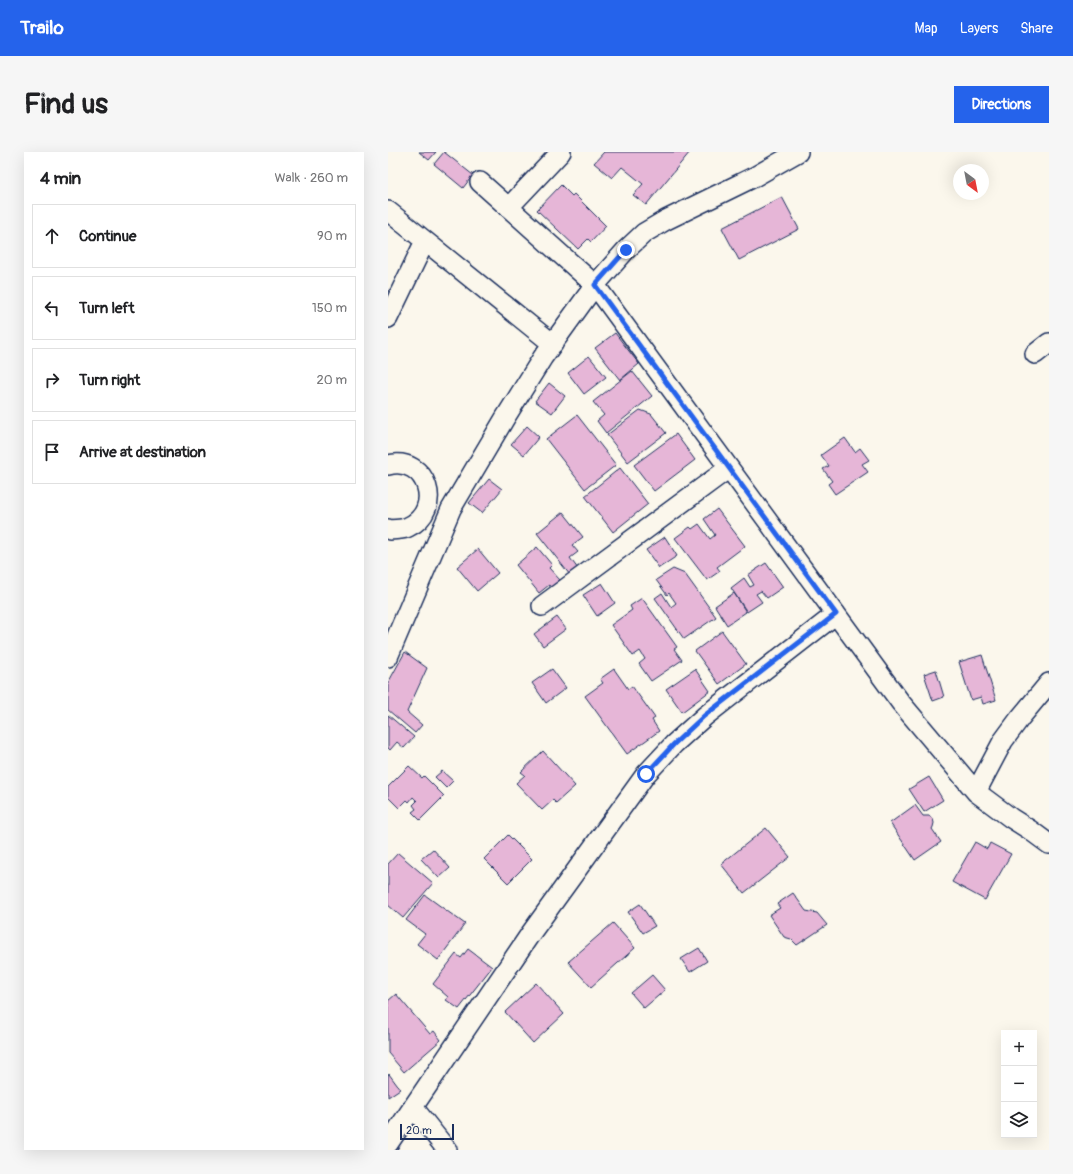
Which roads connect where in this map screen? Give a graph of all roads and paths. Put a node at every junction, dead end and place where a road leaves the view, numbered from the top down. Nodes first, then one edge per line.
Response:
1 (561, 152) edge
2 (798, 152) edge
3 (480, 182) dead end
4 (509, 208) junction
5 (388, 211) edge
6 (425, 241) junction
7 (595, 285) junction
8 (388, 318) edge
9 (553, 344) junction
10 (388, 465) edge
11 (729, 468) junction
12 (429, 501) junction
13 (451, 509) junction
14 (388, 529) edge
15 (542, 606) dead end
16 (836, 614) junction
17 (388, 657) edge
18 (1049, 683) edge
19 (976, 792) junction
20 (1049, 844) edge
21 (413, 1107) junction
22 (388, 1144) edge
23 (447, 1150) edge

1 - 4 street
2 - 7 street
3 - 4 street
4 - 7 street
5 - 6 street
6 - 8 street
6 - 9 street
7 - 9 street
7 - 11 street
9 - 13 street
10 - 12 street
11 - 15 street
11 - 16 street
12 - 13 street
12 - 14 street
13 - 17 street
16 - 19 street
16 - 21 street
18 - 19 street
19 - 20 street
21 - 22 street
21 - 23 street

